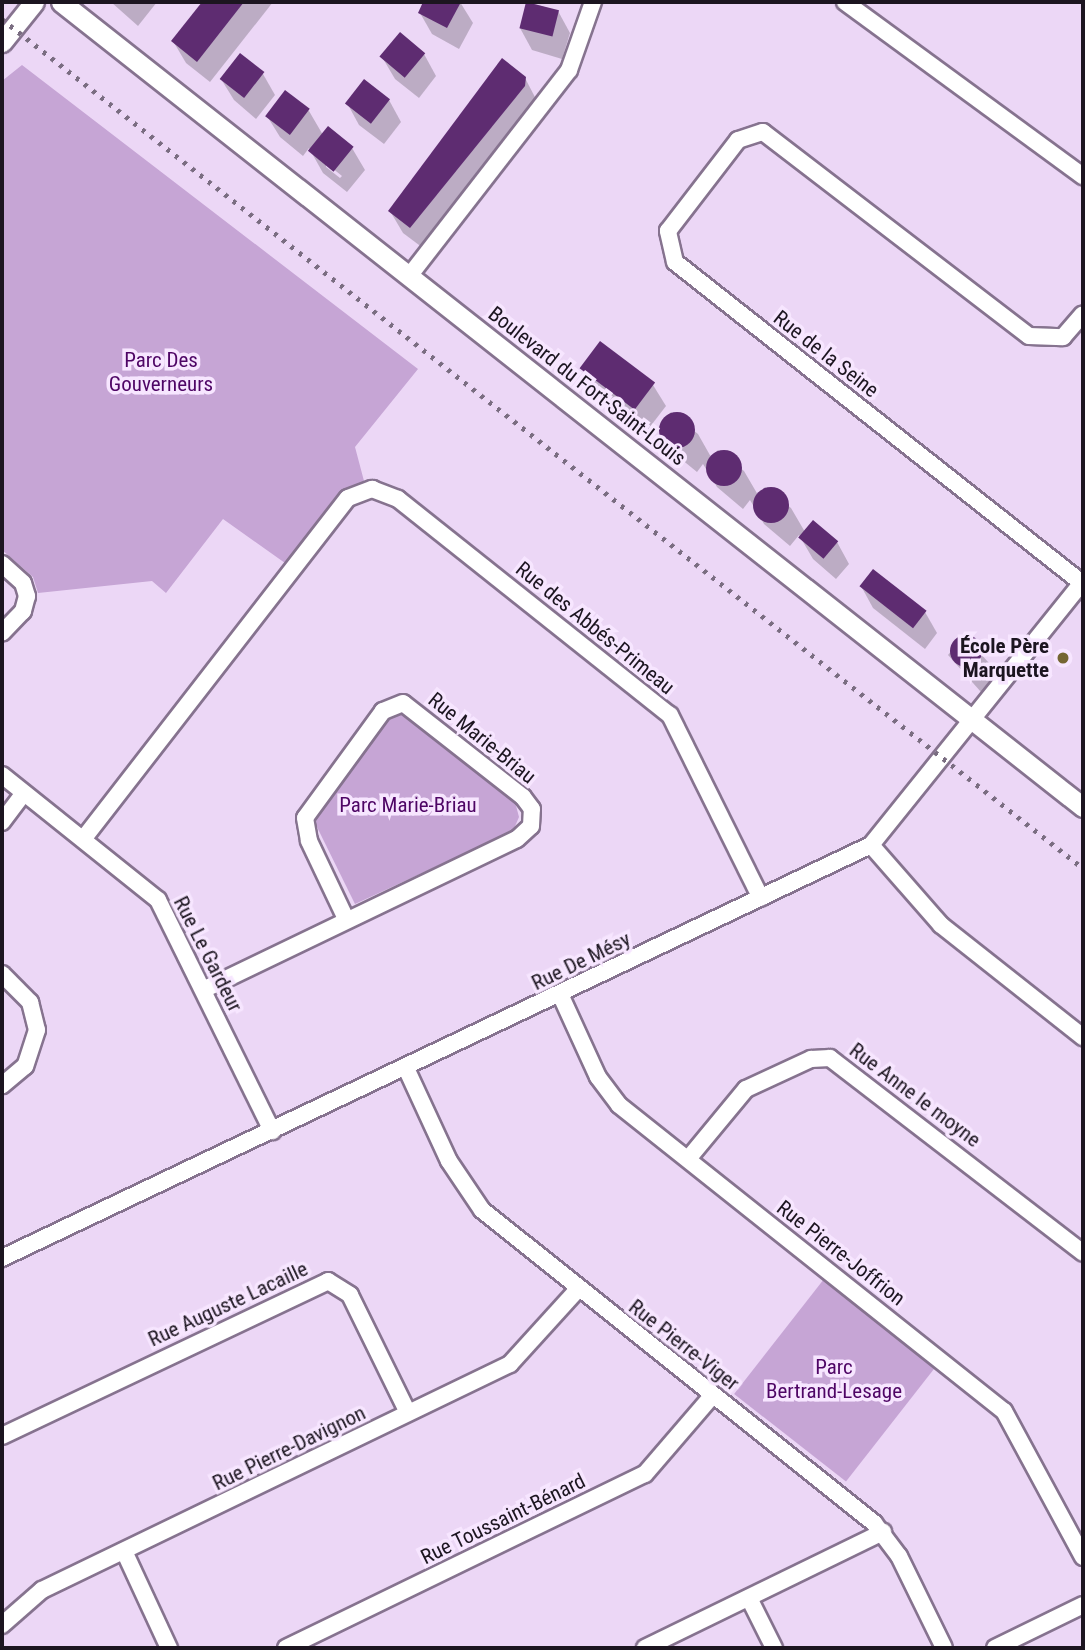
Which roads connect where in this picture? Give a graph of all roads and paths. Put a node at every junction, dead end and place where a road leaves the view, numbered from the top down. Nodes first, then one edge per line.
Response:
1 (34, 2) edge
2 (61, 2) edge
3 (593, 2) edge
4 (845, 2) edge
5 (2, 42) edge
6 (1083, 176) edge
7 (410, 275) junction
8 (1083, 314) edge
9 (2, 564) edge
10 (1083, 582) edge
11 (2, 633) edge
12 (974, 721) junction
13 (2, 775) edge
14 (24, 793) junction
15 (1083, 807) edge
16 (2, 822) edge
17 (84, 838) junction
18 (871, 845) junction
19 (761, 898) junction
20 (346, 919) junction
21 (2, 974) edge
22 (205, 989) junction
23 (560, 994) junction
24 (1083, 1037) edge
25 (406, 1068) junction
26 (2, 1085) edge
27 (272, 1131) junction
28 (688, 1159) junction
29 (1083, 1253) edge
30 (2, 1258) edge
31 (578, 1289) junction
32 (713, 1395) junction
33 (408, 1413) junction
34 (2, 1436) edge
35 (883, 1532) junction
36 (124, 1551) junction
37 (1083, 1557) edge
38 (749, 1598) junction
39 (1083, 1605) edge
40 (2, 1625) edge
41 (169, 1648) edge
42 (286, 1648) edge
43 (645, 1648) edge
44 (774, 1648) edge
45 (944, 1648) edge
46 (995, 1648) edge

1 - 5 street
2 - 7 street, Boulevard du Fort-Saint-Louis
3 - 7 street
4 - 6 street
7 - 12 street, Boulevard du Fort-Saint-Louis
8 - 10 street, Rue de la Seine
9 - 11 street
10 - 12 street, Rue De Mésy
12 - 15 street, Boulevard du Fort-Saint-Louis
12 - 18 street, Rue De Mésy
13 - 14 street, Rue Le Gardeur
14 - 16 street
14 - 17 street, Rue Le Gardeur
17 - 19 street, Rue des Abbés-Primeau
17 - 22 street, Rue Le Gardeur
18 - 19 street, Rue De Mésy
18 - 24 street
19 - 23 street, Rue De Mésy
20 - 20 street, Rue Marie-Briau
20 - 22 street, Rue Marie-Briau
21 - 26 street
22 - 27 street, Rue Le Gardeur
23 - 25 street, Rue De Mésy
23 - 28 street, Rue Pierre-Joffrion
25 - 27 street, Rue De Mésy
25 - 31 street, Rue Pierre-Viger
27 - 30 street, Rue De Mésy
28 - 29 street, Rue Anne le moyne
28 - 37 street, Rue Pierre-Joffrion
31 - 32 street, Rue Pierre-Viger
31 - 33 street, Rue Pierre-Davignon
32 - 35 street, Rue Pierre-Viger
32 - 42 street, Rue Toussaint-Bénard
33 - 34 street, Rue Auguste Lacaille
33 - 36 street, Rue Pierre-Davignon
35 - 38 street
35 - 45 street, Rue Pierre-Viger
36 - 40 street, Rue Pierre-Davignon
36 - 41 street
38 - 43 street
38 - 44 street
39 - 46 street

